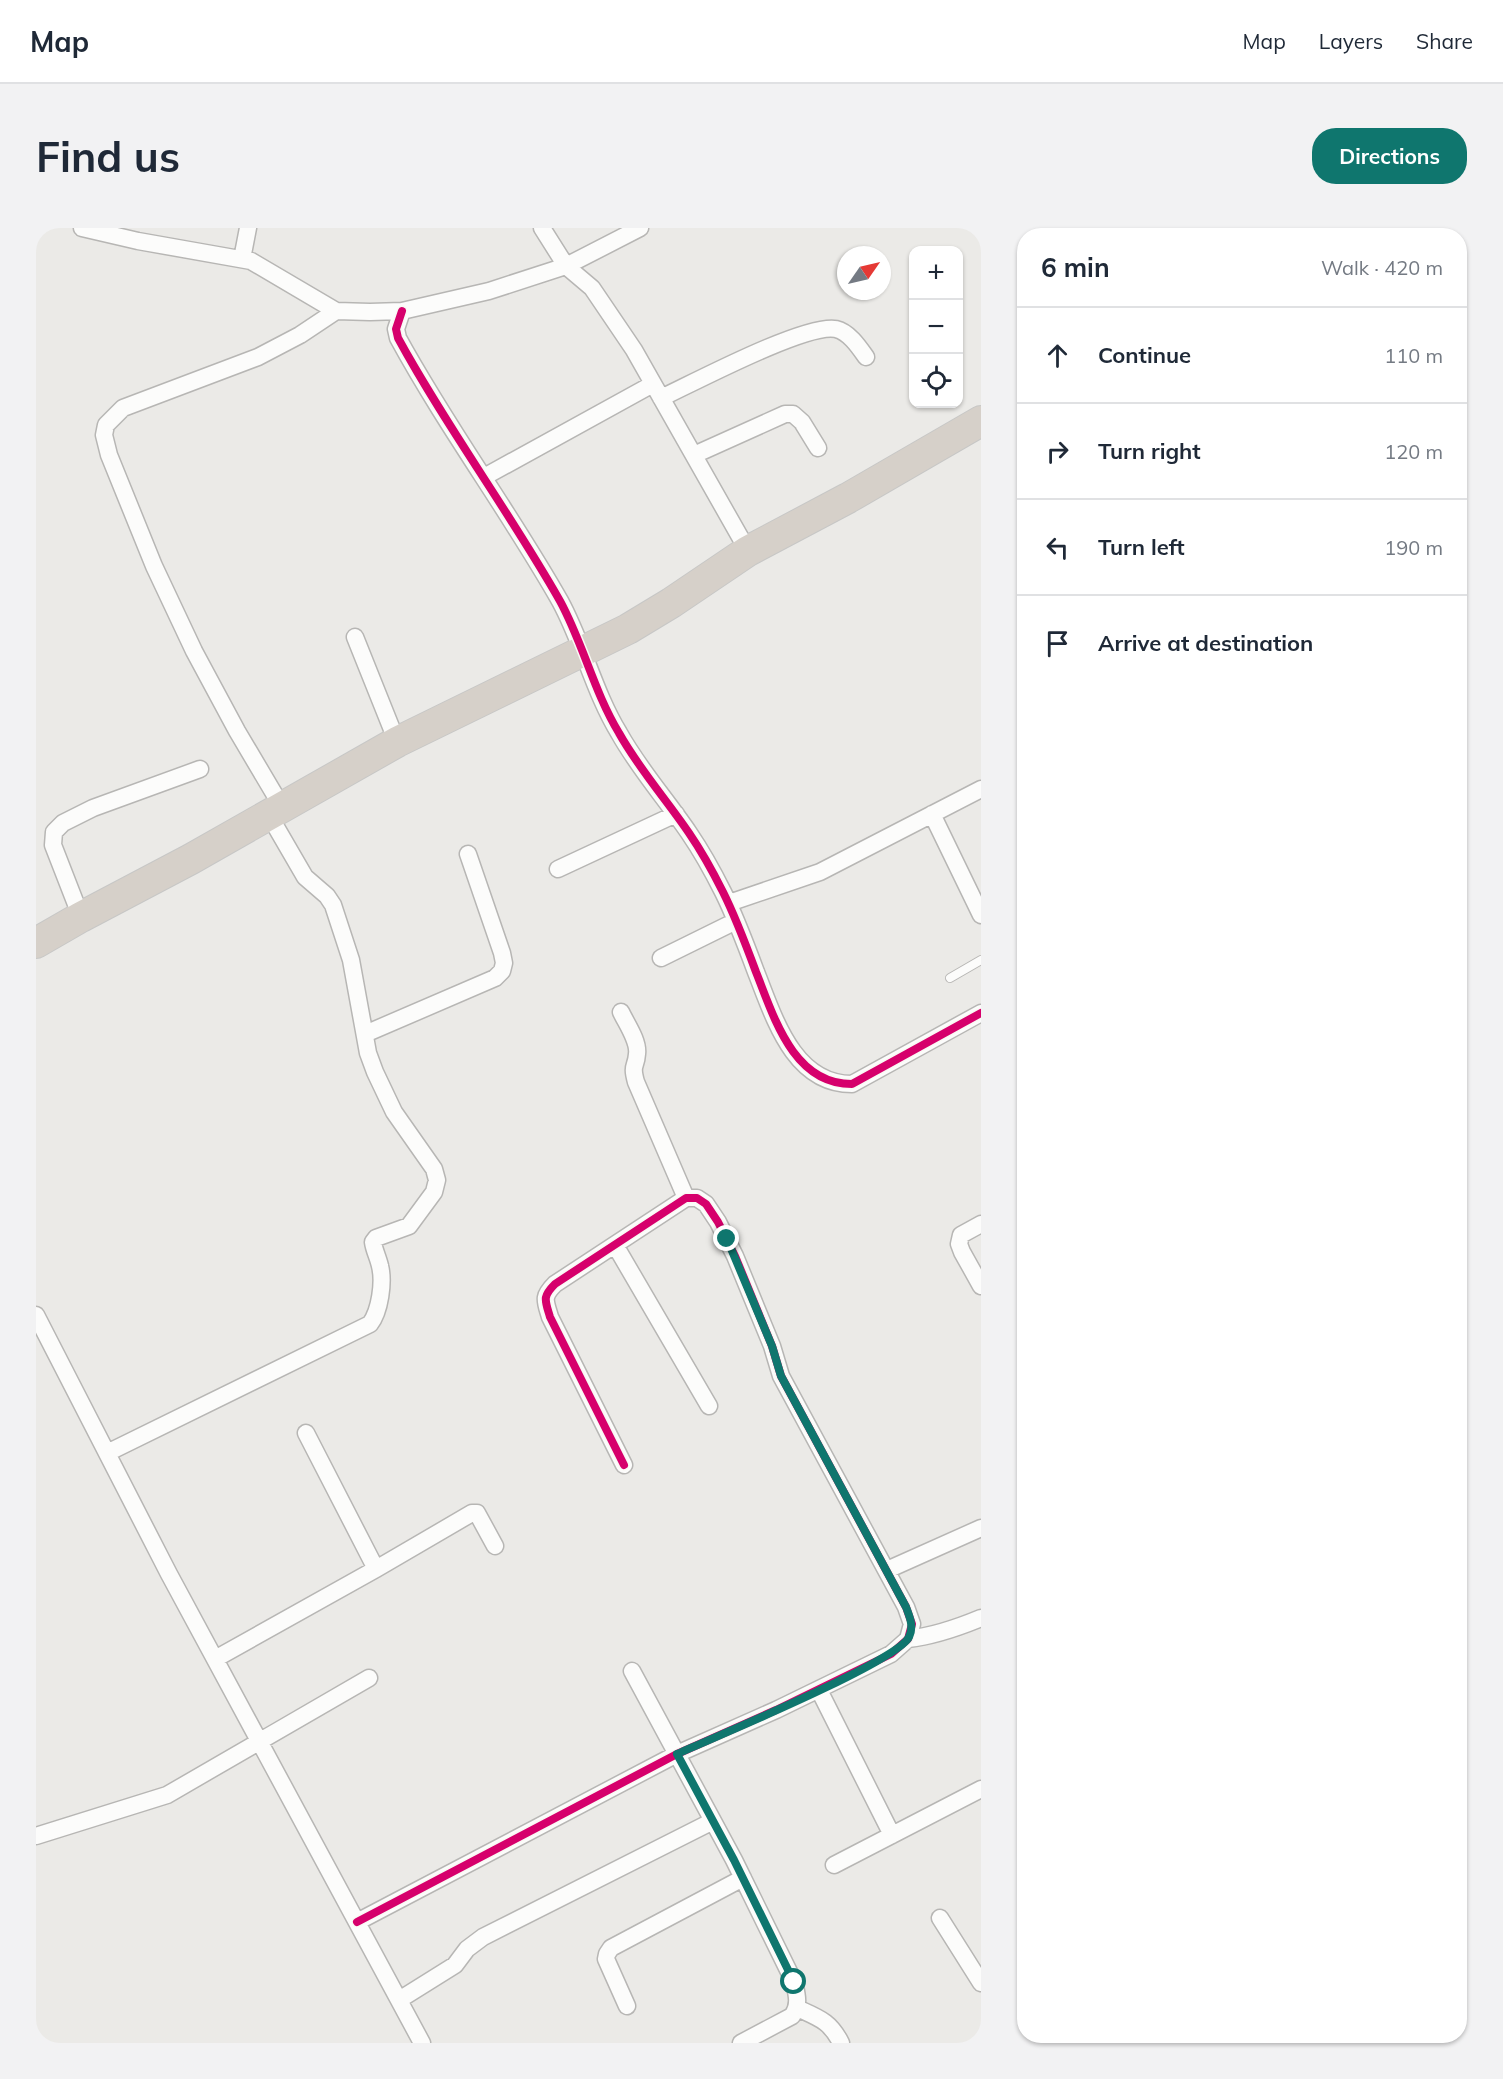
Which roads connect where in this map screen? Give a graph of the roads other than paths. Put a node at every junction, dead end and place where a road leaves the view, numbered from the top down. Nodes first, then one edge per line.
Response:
1 (82, 228) edge
2 (248, 228) edge
3 (542, 228) edge
4 (639, 228) edge
5 (242, 259) junction
6 (566, 266) junction
7 (336, 311) junction
8 (402, 311) junction
9 (866, 357) dead end
10 (657, 391) junction
11 (979, 425) edge
12 (819, 448) dead end
13 (694, 455) junction
14 (484, 477) junction
15 (748, 550) junction
16 (355, 637) dead end
17 (583, 652) junction
18 (397, 742) junction
19 (200, 769) dead end
20 (981, 789) edge
21 (275, 811) junction
22 (676, 814) junction
23 (932, 814) junction
24 (468, 854) dead end
25 (558, 869) dead end
26 (729, 903) junction
27 (981, 915) edge
28 (81, 917) junction
29 (736, 921) junction
30 (36, 943) edge
31 (661, 958) dead end
32 (981, 960) edge
33 (950, 978) dead end
34 (621, 1012) dead end
35 (981, 1013) edge
36 (365, 1034) junction
37 (686, 1198) junction
38 (981, 1224) edge
39 (615, 1245) junction
40 (981, 1286) edge
41 (36, 1315) edge
42 (709, 1406) dead end
43 (306, 1433) dead end
44 (107, 1453) junction
45 (624, 1465) dead end
46 (981, 1528) edge
47 (495, 1545) dead end
48 (376, 1569) junction
49 (887, 1570) junction
50 (981, 1618) edge
51 (908, 1639) junction
52 (215, 1659) junction
53 (632, 1671) dead end
54 (369, 1678) dead end
55 (819, 1690) junction
56 (258, 1741) junction
57 (677, 1754) junction
58 (981, 1789) edge
59 (713, 1821) junction
60 (892, 1835) junction
61 (36, 1836) edge
62 (834, 1865) dead end
63 (743, 1878) junction
64 (940, 1918) dead end
65 (357, 1922) junction
66 (981, 1983) edge
67 (399, 2000) junction
68 (627, 2006) dead end
69 (797, 2008) junction
70 (422, 2043) edge
71 (741, 2043) edge
72 (841, 2043) edge

1 - 5 street
2 - 5 street
3 - 6 street
4 - 6 street
5 - 7 street
6 - 8 street
6 - 10 street
7 - 8 street
7 - 21 street
8 - 14 street
9 - 10 street
10 - 13 street
10 - 14 street
11 - 15 highway
12 - 13 street
13 - 15 street
14 - 17 street
15 - 17 highway
16 - 18 street
17 - 18 highway
17 - 22 street
18 - 21 highway
19 - 28 street
20 - 23 street
21 - 28 highway
21 - 36 street
22 - 25 street
22 - 26 street
23 - 26 street
23 - 27 street
24 - 36 street
26 - 29 street
28 - 30 highway
29 - 31 street
29 - 35 street
32 - 33 lane
34 - 37 street
36 - 44 street
37 - 39 street
37 - 49 street
38 - 40 street
39 - 42 street
39 - 45 street
41 - 44 street
43 - 48 street
44 - 52 street
46 - 49 street
47 - 48 street
48 - 52 street
49 - 51 street
50 - 51 street
51 - 55 street
52 - 56 street
53 - 57 street
54 - 56 street
55 - 57 street
55 - 60 street
56 - 61 street
56 - 65 street
57 - 59 street
57 - 65 street
58 - 60 street
59 - 63 street
59 - 67 street
60 - 62 street
63 - 68 street
63 - 69 street
64 - 66 street
65 - 67 street
67 - 70 street
69 - 71 street
69 - 72 street

